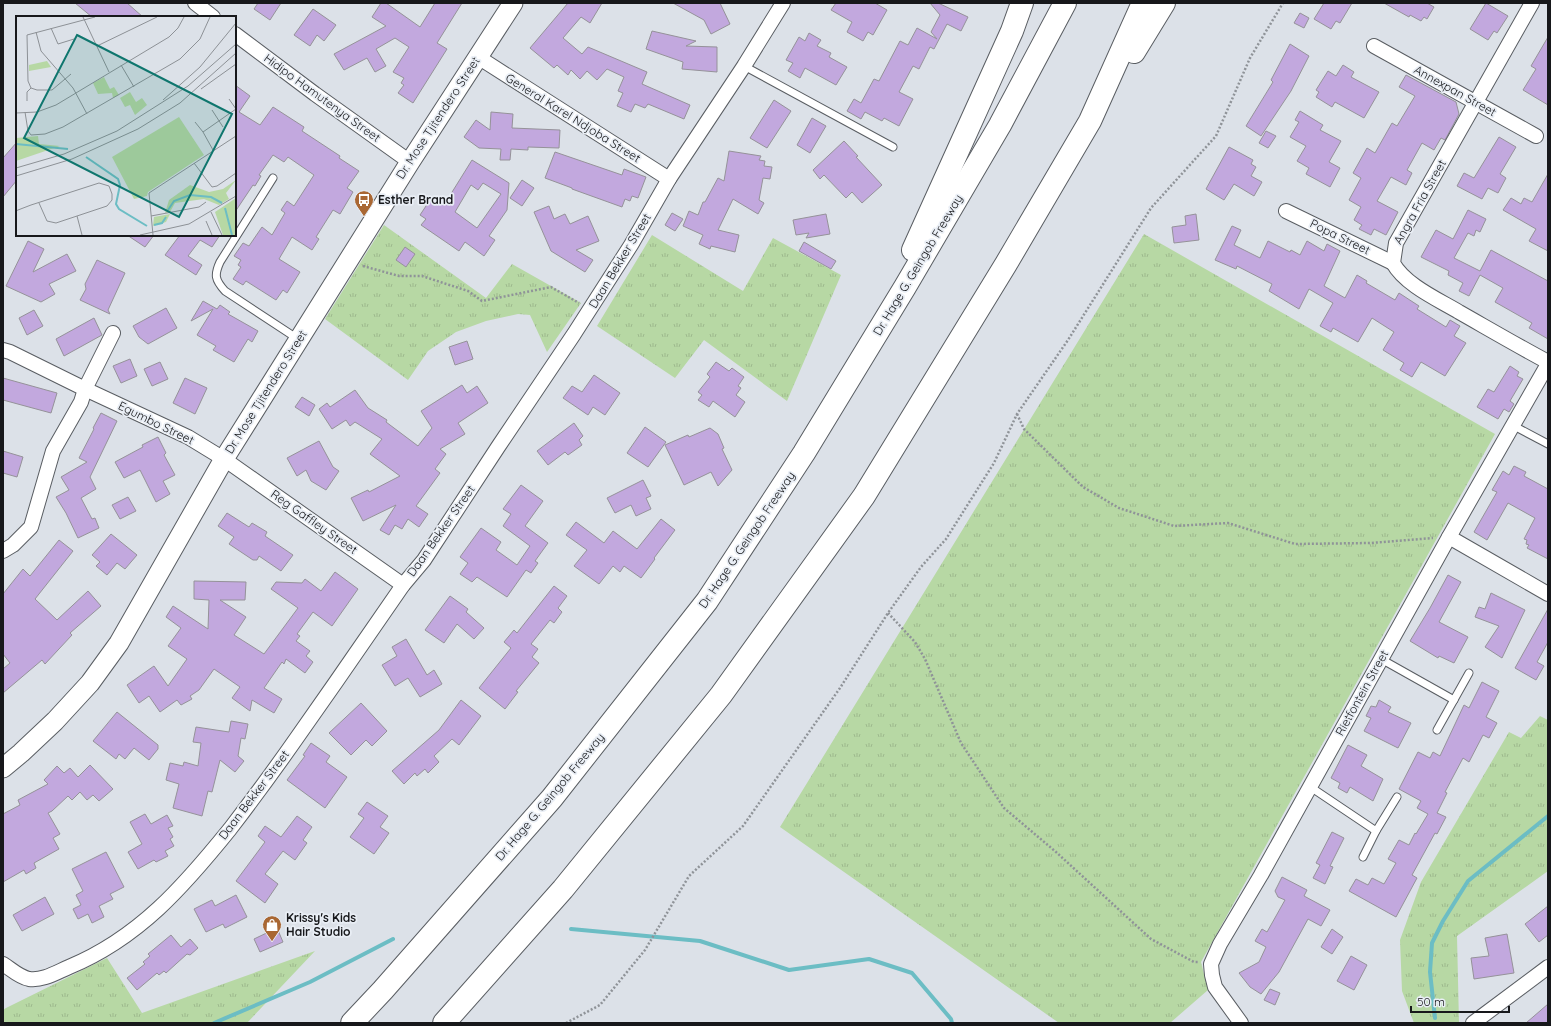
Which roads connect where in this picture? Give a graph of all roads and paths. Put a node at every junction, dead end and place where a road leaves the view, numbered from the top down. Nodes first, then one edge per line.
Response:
1 (513, 3) edge
2 (783, 3) edge
3 (1022, 3) edge
4 (1065, 3) edge
5 (1143, 3) edge
6 (1164, 3) edge
7 (1282, 3) edge
8 (1532, 3) edge
9 (236, 35) edge
10 (1374, 46) dead end
11 (478, 57) junction
12 (744, 66) junction
13 (1476, 103) junction
14 (1090, 121) junction
15 (1536, 136) dead end
16 (893, 147) dead end
17 (410, 162) junction
18 (273, 178) dead end
19 (669, 179) junction
20 (1286, 211) dead end
21 (348, 261) junction
22 (1393, 263) junction
23 (583, 306) dead end
24 (113, 333) dead end
25 (298, 339) junction
26 (873, 341) junction
27 (3, 350) edge
28 (1548, 363) edge
29 (85, 389) junction
30 (1017, 414) junction
31 (1514, 426) junction
32 (1548, 444) edge
33 (224, 459) junction
34 (1449, 537) junction
35 (3, 550) edge
36 (403, 585) junction
37 (1548, 594) edge
38 (888, 613) junction
39 (1381, 659) junction
40 (1469, 673) dead end
41 (1454, 700) junction
42 (1437, 730) dead end
43 (3, 768) edge
44 (1309, 786) junction
45 (1397, 797) dead end
46 (1376, 831) junction
47 (1363, 857) dead end
48 (3, 964) edge
49 (1211, 964) junction
50 (1548, 967) edge
51 (352, 1023) edge
52 (444, 1023) edge
53 (566, 1023) edge
54 (1241, 1023) edge
55 (1473, 1023) edge

1 - 11 street, Dr. Mose Tjitendero Street
2 - 12 street, Daan Bekker Street
3 - 26 highway
4 - 26 highway, Dr. Hage G. Geingob Freeway
5 - 14 highway
6 - 14 highway
7 - 30 path
8 - 13 street, Angra Fria Street
9 - 17 street, Hidipo Hamutenya Street
10 - 13 street, Annexpan Street
11 - 17 street, Dr. Mose Tjitendero Street
11 - 19 street, General Karel Ndjoba Street
12 - 16 lane
12 - 19 street, Daan Bekker Street
13 - 15 street, Annexpan Street
13 - 22 street, Angra Fria Street
14 - 52 highway
17 - 21 street, Dr. Mose Tjitendero Street
18 - 25 lane
19 - 36 street, Daan Bekker Street
20 - 22 street, Popa Street
21 - 23 path
21 - 25 street, Dr. Mose Tjitendero Street
22 - 28 street
24 - 29 street
25 - 33 street, Dr. Mose Tjitendero Street
26 - 51 highway, Dr. Hage G. Geingob Freeway
27 - 29 street, Egumbo Street
28 - 31 street, Rietfontein Street
29 - 33 street, Egumbo Street
29 - 35 street
30 - 34 path
30 - 38 path
31 - 32 lane
31 - 34 street, Rietfontein Street
33 - 36 street, Reg Gaffley Street
33 - 43 street, Dr. Mose Tjitendero Street
34 - 37 street
34 - 39 street, Rietfontein Street
36 - 48 street, Daan Bekker Street
38 - 49 path
38 - 53 path
39 - 41 lane
39 - 44 street, Rietfontein Street
40 - 41 lane
41 - 42 lane
44 - 46 lane
44 - 49 street, Rietfontein Street
45 - 46 lane
46 - 47 lane
49 - 54 street
50 - 55 street

